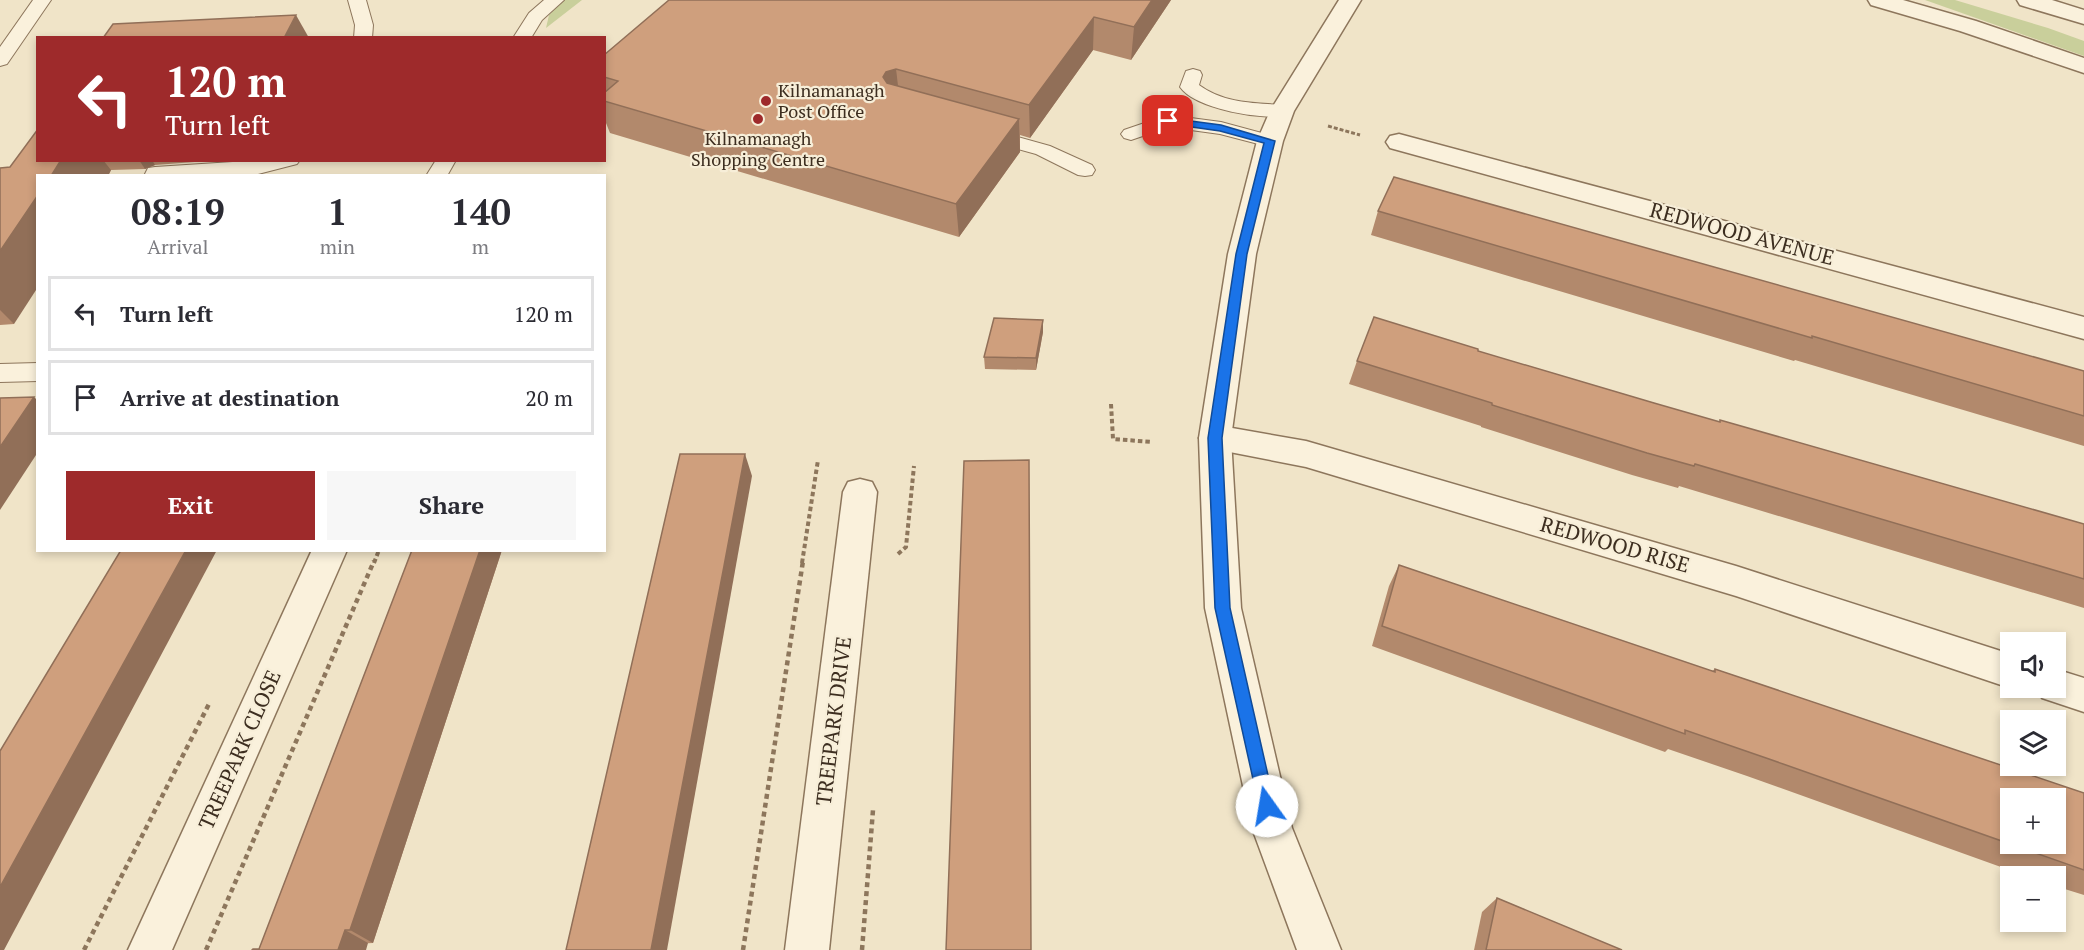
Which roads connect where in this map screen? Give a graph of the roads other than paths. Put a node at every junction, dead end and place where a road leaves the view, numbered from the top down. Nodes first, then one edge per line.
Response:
1 (42, 0) edge
2 (357, 0) edge
3 (555, 0) edge
4 (1350, 0) edge
5 (1880, 0) edge
6 (2028, 0) edge
7 (2084, 17) edge
8 (363, 36) edge
9 (523, 36) edge
10 (0, 60) edge
11 (2084, 66) edge
12 (1193, 75) dead end
13 (1282, 111) junction
14 (967, 129) edge
15 (1131, 134) dead end
16 (1270, 141) junction
17 (1400, 142) dead end
18 (282, 162) edge
19 (1084, 170) dead end
20 (155, 174) edge
21 (2084, 328) edge
22 (36, 372) edge
23 (0, 373) edge
24 (1215, 438) junction
25 (860, 492) dead end
26 (329, 552) edge
27 (2000, 668) edge
28 (2066, 689) edge
29 (2084, 695) edge
30 (150, 950) edge
31 (807, 950) edge
32 (1319, 950) edge

1 - 10 lane
2 - 8 lane
3 - 9 lane
4 - 13 street
5 - 11 street
6 - 7 street
12 - 13 lane
13 - 16 street
14 - 19 lane
15 - 16 lane
16 - 24 street
17 - 21 street, REDWOOD AVENUE
18 - 20 lane
22 - 23 lane
24 - 27 street, REDWOOD RISE
24 - 32 street
25 - 31 street, TREEPARK DRIVE
26 - 30 street, TREEPARK CLOSE
28 - 29 street

